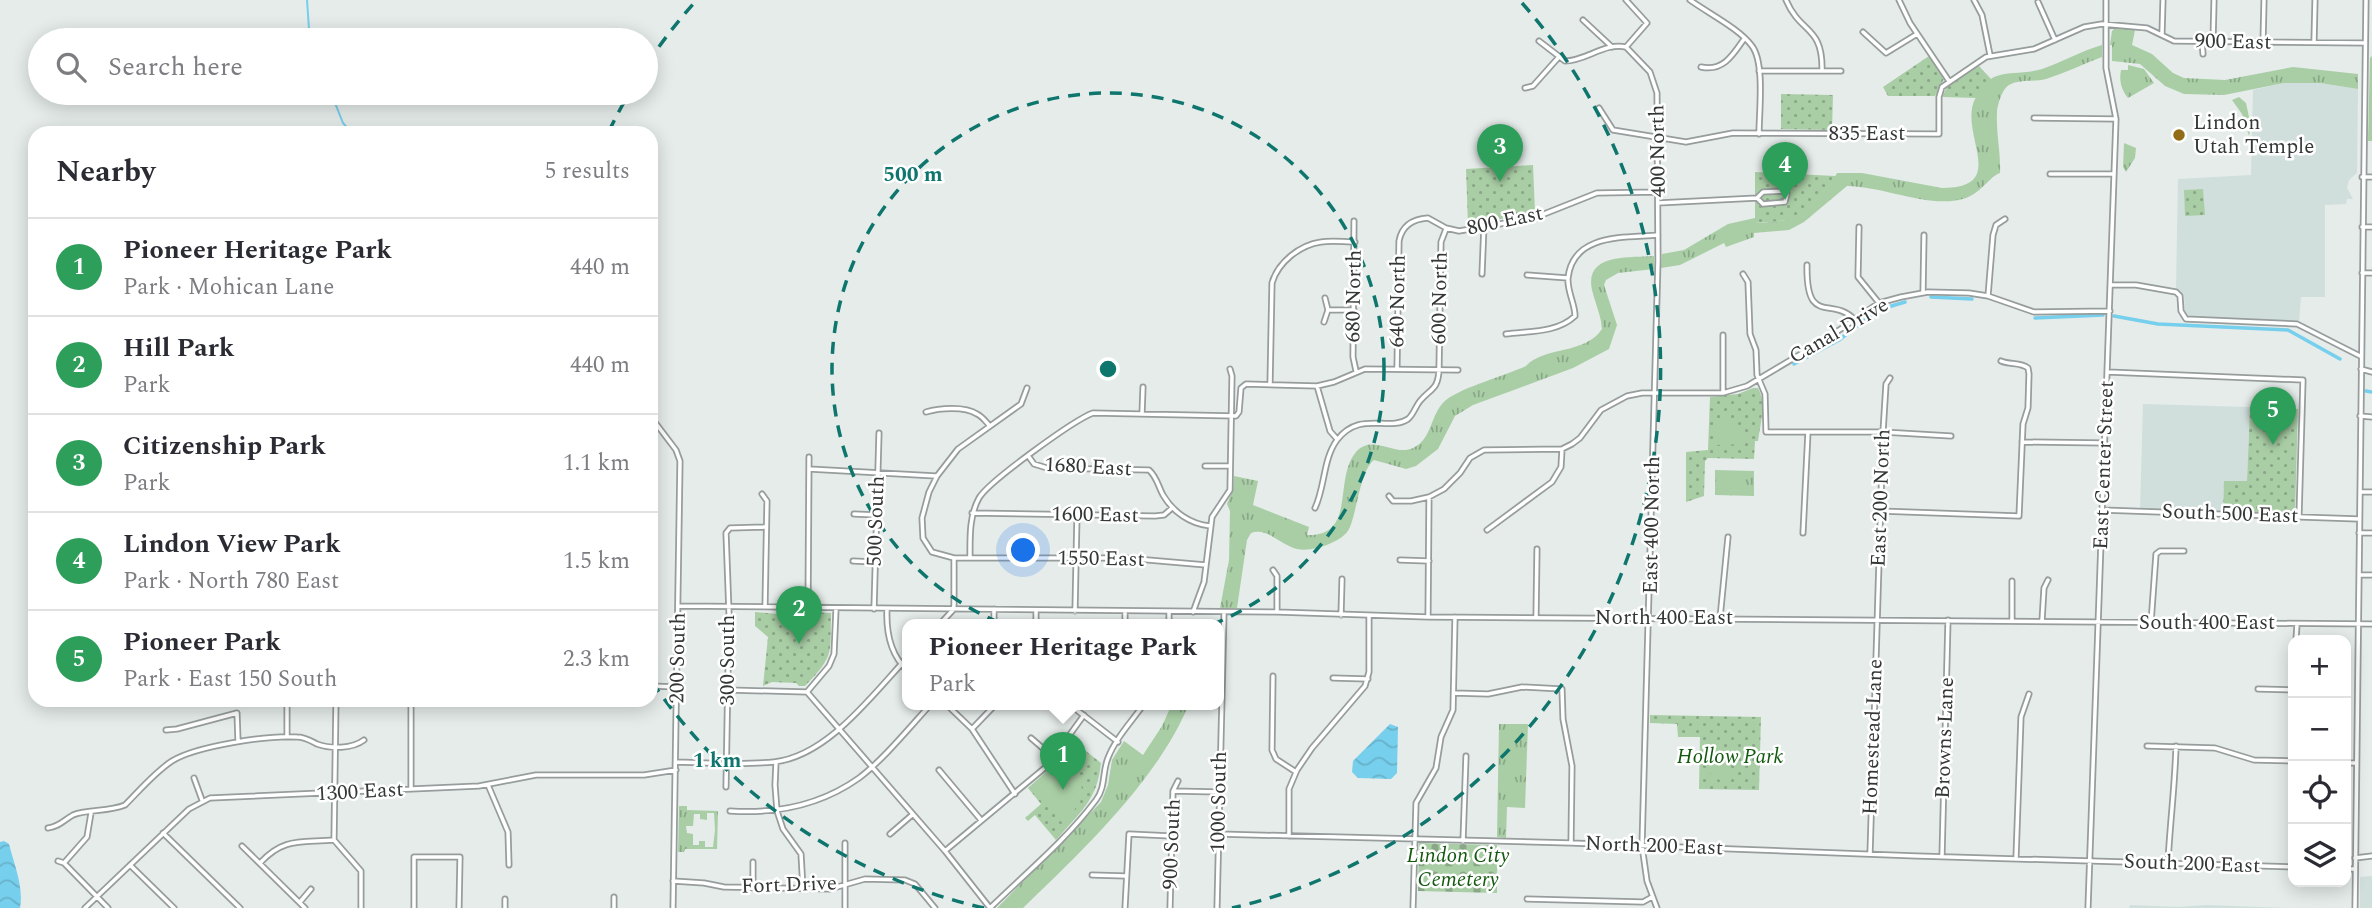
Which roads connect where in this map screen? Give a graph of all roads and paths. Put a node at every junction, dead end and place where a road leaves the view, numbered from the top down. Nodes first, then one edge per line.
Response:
1 (1626, 0) edge
2 (1690, 0) edge
3 (1786, 0) edge
4 (1899, 0) edge
5 (1975, 0) edge
6 (2106, 0) edge
7 (2163, 0) edge
8 (2214, 0) edge
9 (2264, 0) edge
10 (2315, 0) edge
11 (2366, 0) edge
12 (2038, 2) dead end
13 (2366, 6) junction
14 (2372, 7) edge
15 (1583, 20) dead end
16 (2106, 24) junction
17 (1863, 32) dead end
18 (1917, 33) junction
19 (2162, 34) junction
20 (1744, 38) junction
21 (2055, 40) junction
22 (1539, 41) dead end
23 (2202, 42) junction
24 (2213, 42) junction
25 (2314, 42) junction
26 (2263, 43) junction
27 (2365, 43) junction
28 (1612, 47) junction
29 (1626, 47) junction
30 (2365, 52) junction
31 (2372, 52) edge
32 (2203, 54) dead end
33 (1990, 55) junction
34 (1558, 58) junction
35 (1701, 66) dead end
36 (1759, 71) junction
37 (1822, 71) junction
38 (1841, 71) dead end
39 (1949, 81) junction
40 (1525, 89) dead end
41 (1599, 108) dead end
42 (2034, 118) dead end
43 (2116, 119) junction
44 (1759, 134) junction
45 (1657, 138) junction
46 (2050, 174) dead end
47 (2114, 174) junction
48 (2362, 177) junction
49 (2372, 177) edge
50 (1658, 192) junction
51 (1758, 198) junction
52 (1658, 203) junction
53 (2005, 219) dead end
54 (1354, 221) dead end
55 (1484, 225) junction
56 (1859, 227) dead end
57 (2362, 227) junction
58 (2372, 227) edge
59 (1446, 228) junction
60 (1400, 233) joint
61 (1658, 235) junction
62 (1924, 235) dead end
63 (1355, 242) junction
64 (1807, 265) dead end
65 (1658, 266) joint
66 (2362, 273) junction
67 (2372, 273) edge
68 (1482, 274) dead end
69 (1743, 274) dead end
70 (1527, 275) dead end
71 (1568, 278) junction
72 (2112, 285) junction
73 (1923, 292) junction
74 (1988, 296) junction
75 (1325, 298) dead end
76 (1879, 303) junction
77 (1328, 310) junction
78 (1354, 310) junction
79 (2110, 311) junction
80 (1856, 320) junction
81 (1324, 322) dead end
82 (1506, 334) dead end
83 (1723, 335) dead end
84 (2361, 356) junction
85 (2001, 361) dead end
86 (1230, 369) dead end
87 (1397, 369) junction
88 (2361, 369) junction
89 (1439, 370) junction
90 (1458, 370) dead end
91 (1356, 371) junction
92 (2108, 372) junction
93 (2372, 372) edge
94 (1890, 378) dead end
95 (1759, 380) junction
96 (1270, 384) junction
97 (1317, 386) junction
98 (1143, 387) dead end
99 (1027, 388) dead end
100 (1655, 393) junction
101 (1723, 393) junction
102 (926, 412) dead end
103 (1142, 414) junction
104 (1231, 416) junction
105 (2360, 416) junction
106 (2372, 416) edge
107 (658, 426) edge
108 (990, 426) junction
109 (1808, 432) junction
110 (1883, 432) junction
111 (879, 433) dead end
112 (1951, 436) dead end
113 (1337, 439) junction
114 (2022, 442) junction
115 (2105, 443) junction
116 (1562, 449) junction
117 (809, 457) dead end
118 (1028, 457) junction
119 (1205, 466) dead end
120 (1230, 466) junction
121 (809, 468) junction
122 (878, 471) junction
123 (937, 476) junction
124 (2360, 492) junction
125 (2372, 492) edge
126 (762, 494) dead end
127 (1390, 496) dead end
128 (1429, 497) junction
129 (1172, 508) junction
130 (1315, 508) dead end
131 (2102, 510) junction
132 (1880, 511) junction
133 (972, 513) junction
134 (854, 514) dead end
135 (877, 515) junction
136 (1077, 515) junction
137 (2299, 516) junction
138 (2359, 519) junction
139 (1210, 526) junction
140 (766, 527) junction
141 (1487, 530) dead end
142 (1803, 533) dead end
143 (2359, 533) junction
144 (2372, 533) edge
145 (1728, 537) dead end
146 (1537, 549) dead end
147 (2183, 551) dead end
148 (932, 552) junction
149 (925, 558) dead end
150 (954, 558) junction
151 (970, 558) junction
152 (1076, 559) junction
153 (1399, 560) dead end
154 (853, 561) dead end
155 (1429, 561) junction
156 (875, 562) junction
157 (1206, 565) junction
158 (1273, 570) dead end
159 (2359, 575) junction
160 (2372, 575) edge
161 (1342, 579) dead end
162 (2048, 580) dead end
163 (2012, 581) dead end
164 (678, 606) junction
165 (728, 607) junction
166 (765, 607) junction
167 (808, 608) junction
168 (836, 609) junction
169 (874, 609) junction
170 (887, 609) junction
171 (953, 610) junction
172 (995, 610) junction
173 (1036, 610) junction
174 (1075, 611) junction
175 (1125, 611) junction
176 (1169, 612) junction
177 (1194, 612) junction
178 (1224, 612) junction
179 (1277, 612) junction
180 (1342, 615) junction
181 (1369, 616) junction
182 (1428, 617) junction
183 (1455, 617) junction
184 (1536, 617) junction
185 (1720, 618) junction
186 (945, 619) edge
187 (994, 619) edge
188 (1036, 619) edge
189 (1125, 619) edge
190 (1169, 619) edge
191 (1224, 619) edge
192 (1649, 619) junction
193 (1875, 619) junction
194 (1948, 620) junction
195 (2012, 621) junction
196 (2042, 621) junction
197 (2098, 622) junction
198 (2151, 623) junction
199 (2297, 624) junction
200 (2358, 624) junction
201 (2372, 624) edge
202 (2296, 635) edge
203 (901, 664) joint
204 (1273, 676) dead end
205 (1333, 678) dead end
206 (1368, 679) junction
207 (658, 686) edge
208 (677, 687) junction
209 (2258, 689) dead end
210 (729, 690) junction
211 (2288, 690) edge
212 (807, 692) junction
213 (1454, 693) junction
214 (2029, 694) dead end
215 (287, 707) edge
216 (336, 707) edge
217 (411, 707) edge
218 (925, 710) edge
219 (952, 710) edge
220 (990, 710) edge
221 (1077, 710) edge
222 (1140, 710) edge
223 (1221, 710) edge
224 (1084, 715) junction
225 (840, 729) junction
226 (972, 729) junction
227 (166, 730) dead end
228 (287, 737) junction
229 (1031, 738) dead end
230 (363, 740) dead end
231 (238, 741) junction
232 (1118, 742) junction
233 (2147, 746) dead end
234 (2176, 746) junction
235 (336, 747) junction
236 (1466, 756) dead end
237 (1053, 757) junction
238 (2288, 761) edge
239 (677, 762) junction
240 (776, 762) junction
241 (727, 763) junction
242 (2351, 763) edge
243 (2356, 763) junction
244 (871, 766) junction
245 (677, 769) junction
246 (939, 770) dead end
247 (1296, 772) junction
248 (194, 778) dead end
249 (1178, 781) dead end
250 (488, 785) junction
251 (726, 787) dead end
252 (411, 789) junction
253 (1173, 790) junction
254 (1219, 792) junction
255 (334, 793) junction
256 (1015, 794) junction
257 (202, 800) junction
258 (730, 811) dead end
259 (777, 811) junction
260 (91, 813) junction
261 (912, 815) junction
262 (981, 820) junction
263 (48, 828) dead end
264 (163, 833) junction
265 (890, 834) dead end
266 (1218, 834) junction
267 (1172, 836) junction
268 (1289, 836) junction
269 (334, 840) junction
270 (1414, 840) junction
271 (1463, 841) junction
272 (845, 843) dead end
273 (1571, 843) junction
274 (242, 846) dead end
275 (1642, 846) junction
276 (945, 851) junction
277 (1870, 854) junction
278 (1942, 856) junction
279 (2372, 856) edge
280 (2016, 858) junction
281 (2355, 858) junction
282 (58, 861) dead end
283 (2090, 861) junction
284 (753, 862) dead end
285 (2168, 862) junction
286 (64, 863) junction
287 (260, 863) junction
288 (130, 865) junction
289 (509, 865) dead end
290 (2288, 867) edge
291 (2351, 869) edge
292 (2355, 869) junction
293 (1091, 875) dead end
294 (1126, 876) junction
295 (673, 881) junction
296 (845, 885) junction
297 (753, 888) junction
298 (803, 889) junction
299 (311, 890) dead end
300 (96, 897) junction
301 (614, 897) dead end
302 (1652, 897) junction
303 (505, 898) dead end
304 (1527, 899) dead end
305 (300, 902) junction
306 (85, 908) edge
307 (107, 908) edge
308 (174, 908) edge
309 (240, 908) edge
310 (305, 908) edge
311 (361, 908) edge
312 (414, 908) edge
313 (459, 908) edge
314 (505, 908) edge
315 (614, 908) edge
316 (673, 908) edge
317 (845, 908) edge
318 (935, 908) edge
319 (990, 908) edge
320 (1125, 908) edge
321 (1170, 908) edge
322 (1217, 908) edge
323 (1413, 908) edge
324 (1657, 908) edge
325 (2088, 908) edge
326 (2355, 908) edge

1 - 29 street
2 - 20 street
3 - 37 street
4 - 18 street
5 - 33 street
6 - 16 street, East Center Street
7 - 19 street
8 - 24 street
9 - 26 street
10 - 25 street
11 - 13 street
12 - 21 street
13 - 14 street
13 - 27 street
15 - 28 street
16 - 19 street, 900 East
16 - 21 street, 900 East
16 - 43 street, East Center Street
17 - 18 street
18 - 39 street
19 - 23 street, 900 East
20 - 35 street
20 - 36 street
21 - 33 street, 900 East
22 - 34 street
23 - 24 street, 900 East
23 - 32 street
24 - 26 street, 900 East
25 - 26 street, 900 East
25 - 27 street, 900 East
27 - 30 street
28 - 29 street
28 - 34 street
29 - 45 street, 400 North
30 - 31 street
30 - 48 street
33 - 39 street, 900 East
34 - 40 street
36 - 37 street
36 - 44 street
37 - 38 street
39 - 44 street, 835 East
41 - 45 street, 835 East
42 - 43 street
43 - 47 street, East Center Street
44 - 45 street, 835 East
45 - 50 street, 400 North
46 - 47 street
47 - 72 street, East Center Street
48 - 49 street
48 - 57 street
50 - 52 street, 400 North
50 - 55 street, 800 East
51 - 51 street
51 - 52 street
52 - 61 street, 400 North
53 - 74 street
54 - 63 street, 680 North
55 - 59 street, 800 East
55 - 68 street
56 - 76 street
57 - 58 street
57 - 66 street
59 - 60 street, 800 East
59 - 89 street, 600 North
60 - 87 street, 640 North
61 - 65 street, 400 North
61 - 71 street
62 - 73 street
63 - 78 street, 680 North
63 - 96 street
64 - 80 street
65 - 100 street, East 400 North
66 - 67 street
66 - 84 street
69 - 95 street
70 - 71 street
71 - 82 street
72 - 79 street, East Center Street
72 - 84 street
73 - 74 street, Canal Drive
73 - 76 street, Canal Drive
74 - 79 street, Canal Drive
75 - 77 street
76 - 80 street, Canal Drive
77 - 78 street
77 - 81 street
78 - 91 street, 680 North
79 - 92 street, East Center Street
80 - 95 street, Canal Drive
83 - 101 street
84 - 88 street
85 - 114 street
86 - 104 street
87 - 89 street
87 - 91 street
88 - 93 street
88 - 105 street
89 - 90 street
89 - 113 street
91 - 97 street
92 - 115 street, East Center Street
92 - 137 street
94 - 110 street, East 200 North
95 - 101 street, Canal Drive
95 - 109 street
96 - 97 street
96 - 104 street
97 - 113 street
98 - 103 street
99 - 108 street
100 - 101 street, Canal Drive
100 - 116 street, Canal Drive
100 - 192 street, East 400 North
102 - 108 street
103 - 104 street
103 - 118 street
104 - 120 street
105 - 106 street
105 - 124 street
107 - 164 street, 200 South
108 - 123 street
109 - 110 street
109 - 142 street
110 - 112 street
110 - 132 street, East 200 North
111 - 122 street, 500 South
113 - 130 street
114 - 115 street
114 - 132 street
115 - 131 street, East Center Street
116 - 128 street
116 - 141 street
117 - 121 street
118 - 129 street, 1680 East
118 - 133 street
119 - 120 street
120 - 139 street
121 - 122 street
121 - 167 street
122 - 123 street
122 - 135 street, 500 South
123 - 148 street
124 - 125 street
124 - 138 street
126 - 140 street
127 - 128 street
128 - 155 street
129 - 136 street, 1600 East
129 - 139 street
131 - 137 street, South 500 East
131 - 197 street, East Center Street
132 - 193 street, East 200 North
133 - 136 street, 1600 East
133 - 151 street
134 - 135 street
135 - 156 street, 500 South
136 - 152 street
137 - 138 street, South 500 East
138 - 143 street
139 - 157 street
140 - 165 street, 300 South
140 - 166 street
143 - 144 street
143 - 159 street
145 - 185 street
146 - 184 street
147 - 198 street
148 - 149 street
148 - 150 street, 1550 East
150 - 151 street, 1550 East
150 - 171 street
151 - 152 street, 1550 East
152 - 157 street, 1550 East
152 - 174 street
153 - 155 street
154 - 156 street
155 - 182 street
156 - 169 street, 500 South
157 - 177 street
158 - 179 street
159 - 160 street
159 - 200 street
161 - 180 street
162 - 196 street
163 - 195 street
164 - 165 street, North 400 East
164 - 208 street, 200 South
165 - 166 street, North 400 East
165 - 210 street, 300 South
166 - 167 street, North 400 East
167 - 168 street, North 400 East
168 - 169 street, North 400 East
168 - 212 street
169 - 170 street, North 400 East
170 - 171 street, North 400 East
170 - 203 street
171 - 172 street, North 400 East
171 - 186 street
172 - 173 street, North 400 East
172 - 187 street
173 - 174 street, North 400 East
173 - 188 street
174 - 175 street, North 400 East
175 - 176 street, North 400 East
175 - 189 street
176 - 177 street, North 400 East
176 - 190 street
177 - 178 street, North 400 East
178 - 179 street, North 400 East
178 - 191 street, 1000 South
179 - 180 street, North 400 East
180 - 181 street, North 400 East
181 - 182 street, North 400 East
181 - 206 street
182 - 183 street, North 400 East
183 - 184 street, North 400 East
183 - 213 street
184 - 192 street, North 400 East
185 - 192 street, North 400 East
185 - 193 street, North 400 East
192 - 275 street, East 400 North
193 - 194 street, North 400 East
193 - 277 street, Homestead Lane
194 - 195 street, North 400 East
194 - 278 street, Browns Lane
195 - 196 street, North 400 East
196 - 197 street, North 400 East
197 - 198 street, South 400 East
197 - 283 street, East Center Street
198 - 199 street, South 400 East
199 - 200 street, South 400 East
199 - 202 street
200 - 201 street, South 400 East
200 - 243 street
203 - 225 street
204 - 247 street
205 - 206 street
206 - 247 street
207 - 208 street
208 - 239 street, 200 South
209 - 211 street
210 - 212 street
210 - 241 street, 300 South
212 - 225 street
213 - 270 street
213 - 273 street
214 - 280 street
215 - 228 street
216 - 235 street
217 - 252 street
218 - 244 street
219 - 226 street
220 - 226 street
221 - 224 street
222 - 232 street
223 - 254 street, 1000 South
224 - 232 street
224 - 237 street
225 - 240 street
225 - 244 street
226 - 256 street
227 - 231 street
228 - 231 street
228 - 235 street
229 - 237 street
230 - 235 street
231 - 260 street
232 - 319 street
233 - 234 street
234 - 238 street
234 - 285 street
235 - 255 street
236 - 271 street
237 - 256 street
239 - 241 street
239 - 245 street, 200 South
240 - 241 street
240 - 259 street
241 - 251 street, 300 South
242 - 243 street
243 - 281 street
244 - 259 street
244 - 261 street
245 - 250 street, 1300 East
245 - 295 street, 200 South
246 - 262 street
247 - 268 street
248 - 257 street
249 - 253 street, 900 South
250 - 252 street, 1300 East
250 - 289 street
252 - 255 street, 1300 East
253 - 254 street
253 - 267 street, 900 South
254 - 266 street, 1000 South
255 - 257 street, 1300 East
255 - 269 street
256 - 262 street
257 - 264 street
258 - 259 street
259 - 298 street
260 - 263 street
260 - 286 street
261 - 265 street
261 - 276 street
262 - 276 street
264 - 288 street
264 - 309 street
266 - 268 street, North 200 East
266 - 322 street, 1000 South
267 - 294 street
267 - 321 street, 900 South
268 - 270 street, North 200 East
269 - 287 street
269 - 311 street
270 - 271 street, North 200 East
270 - 323 street
271 - 273 street, North 200 East
272 - 296 street
273 - 275 street, North 200 East
274 - 287 street
275 - 277 street, North 200 East
275 - 302 street, East 400 North
276 - 319 street
277 - 278 street, North 200 East
278 - 280 street, North 200 East
279 - 281 street
280 - 283 street, North 200 East
281 - 292 street
282 - 286 street
283 - 285 street, South 200 East
283 - 325 street, East Center Street
284 - 297 street
285 - 290 street, South 200 East
286 - 300 street
287 - 305 street
288 - 300 street
288 - 308 street
291 - 292 street
292 - 326 street
293 - 294 street
294 - 320 street
295 - 297 street, Fort Drive
295 - 316 street, 200 South
296 - 298 street, Fort Drive
296 - 317 street
296 - 318 street, Fort Drive
297 - 298 street, Fort Drive
299 - 305 street
300 - 306 street
300 - 307 street
301 - 315 street
302 - 304 street
302 - 324 street, East 400 North
303 - 314 street
305 - 310 street
312 - 313 street

